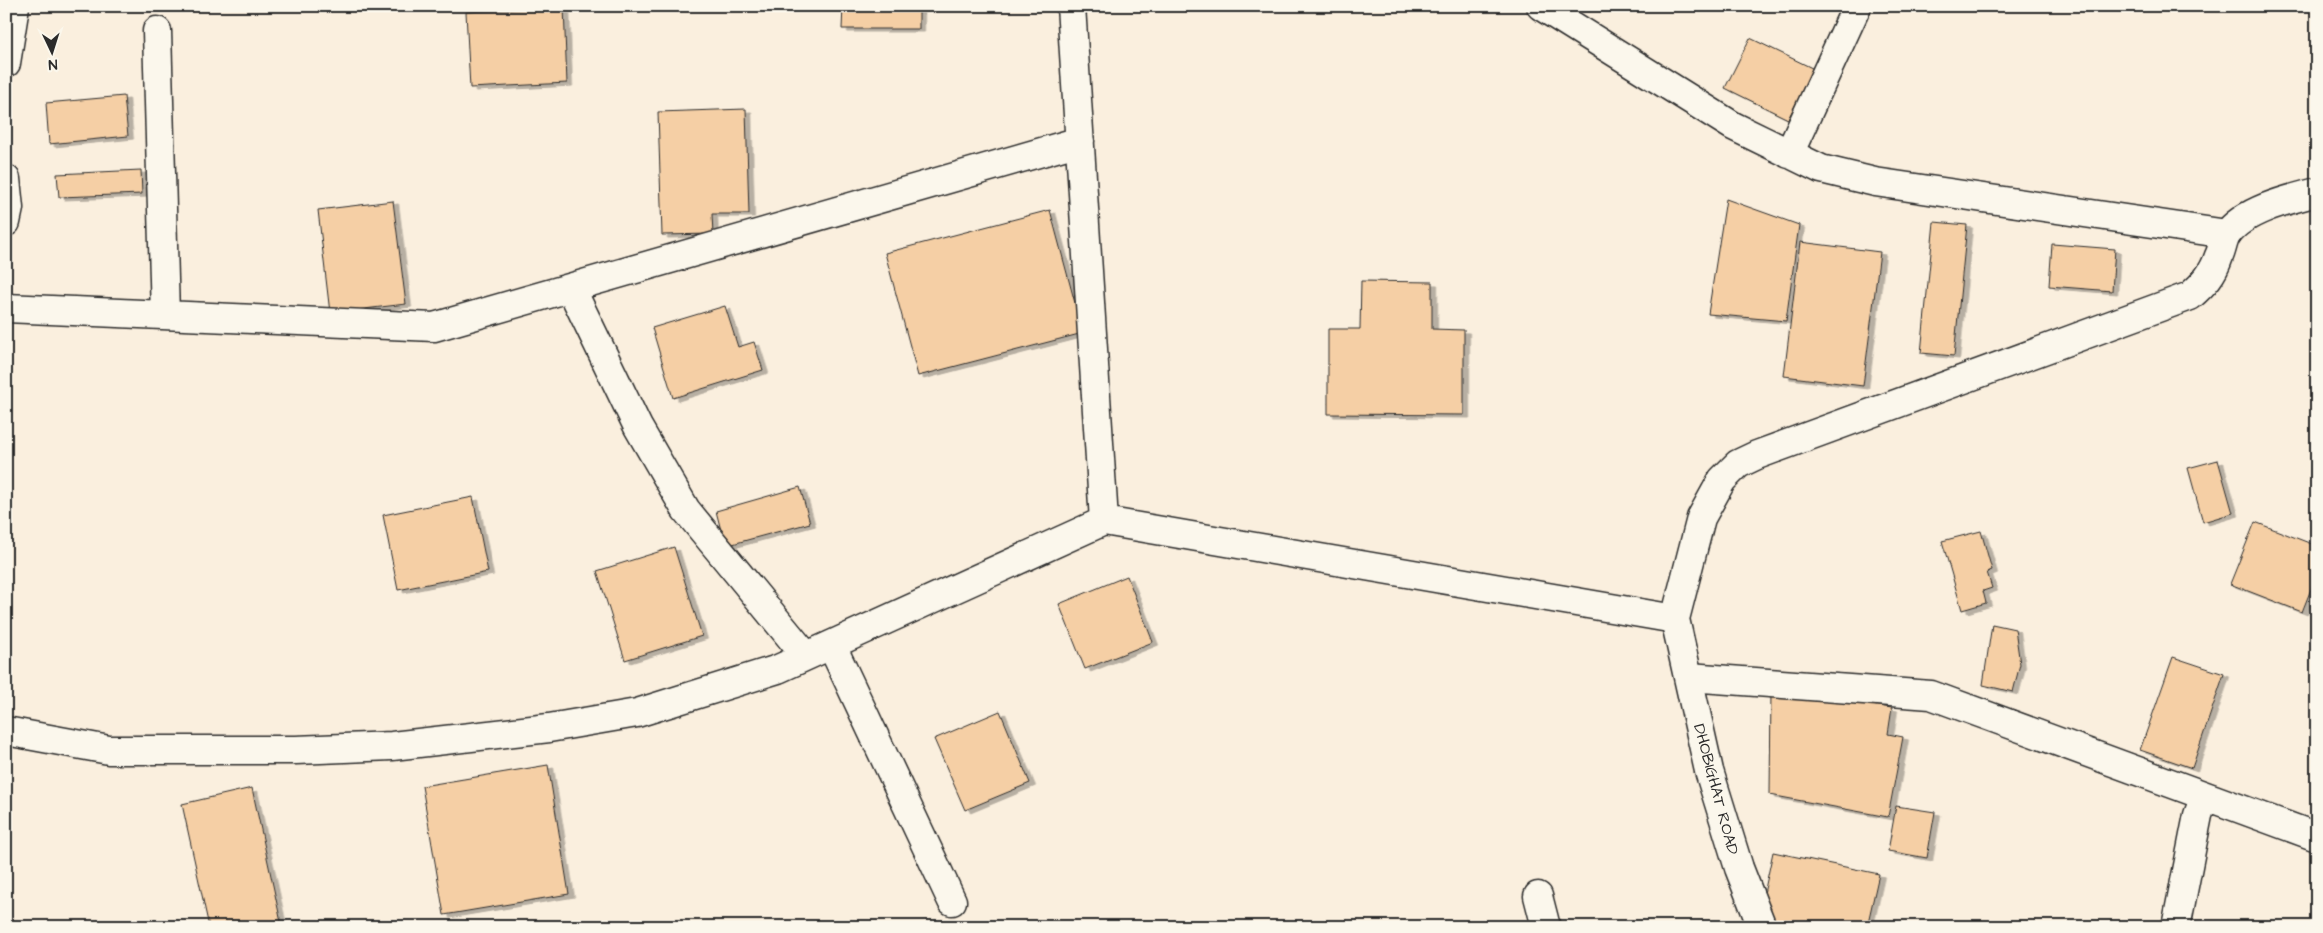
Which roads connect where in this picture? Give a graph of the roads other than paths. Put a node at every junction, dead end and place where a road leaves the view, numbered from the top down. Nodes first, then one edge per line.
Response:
1 (15, 6) edge
2 (1071, 6) edge
3 (1541, 6) edge
4 (1857, 6) edge
5 (156, 31) dead end
6 (6, 63) edge
7 (1080, 141) junction
8 (1789, 154) junction
9 (6, 179) edge
10 (2317, 192) edge
11 (6, 222) edge
12 (2227, 234) junction
13 (571, 288) junction
14 (6, 308) edge
15 (165, 315) junction
16 (1104, 521) junction
17 (1675, 619) junction
18 (832, 646) junction
19 (806, 656) junction
20 (1689, 677) junction
21 (6, 731) edge
22 (2205, 796) junction
23 (2317, 837) edge
24 (1538, 896) dead end
25 (952, 901) dead end
26 (1546, 927) edge
27 (1762, 927) edge
28 (2176, 927) edge

1 - 6 street
2 - 7 street
3 - 8 street
4 - 8 street
5 - 15 street
7 - 13 street
7 - 16 street
8 - 12 street
9 - 11 street
10 - 12 street
12 - 17 street
13 - 15 street
13 - 19 street
14 - 15 street
16 - 17 street
16 - 18 street
17 - 20 street, DHOBIGHAT ROAD
18 - 19 street
18 - 25 street
19 - 21 street
20 - 22 street
20 - 27 street, DHOBIGHAT ROAD
22 - 23 street
22 - 28 street
24 - 26 street

